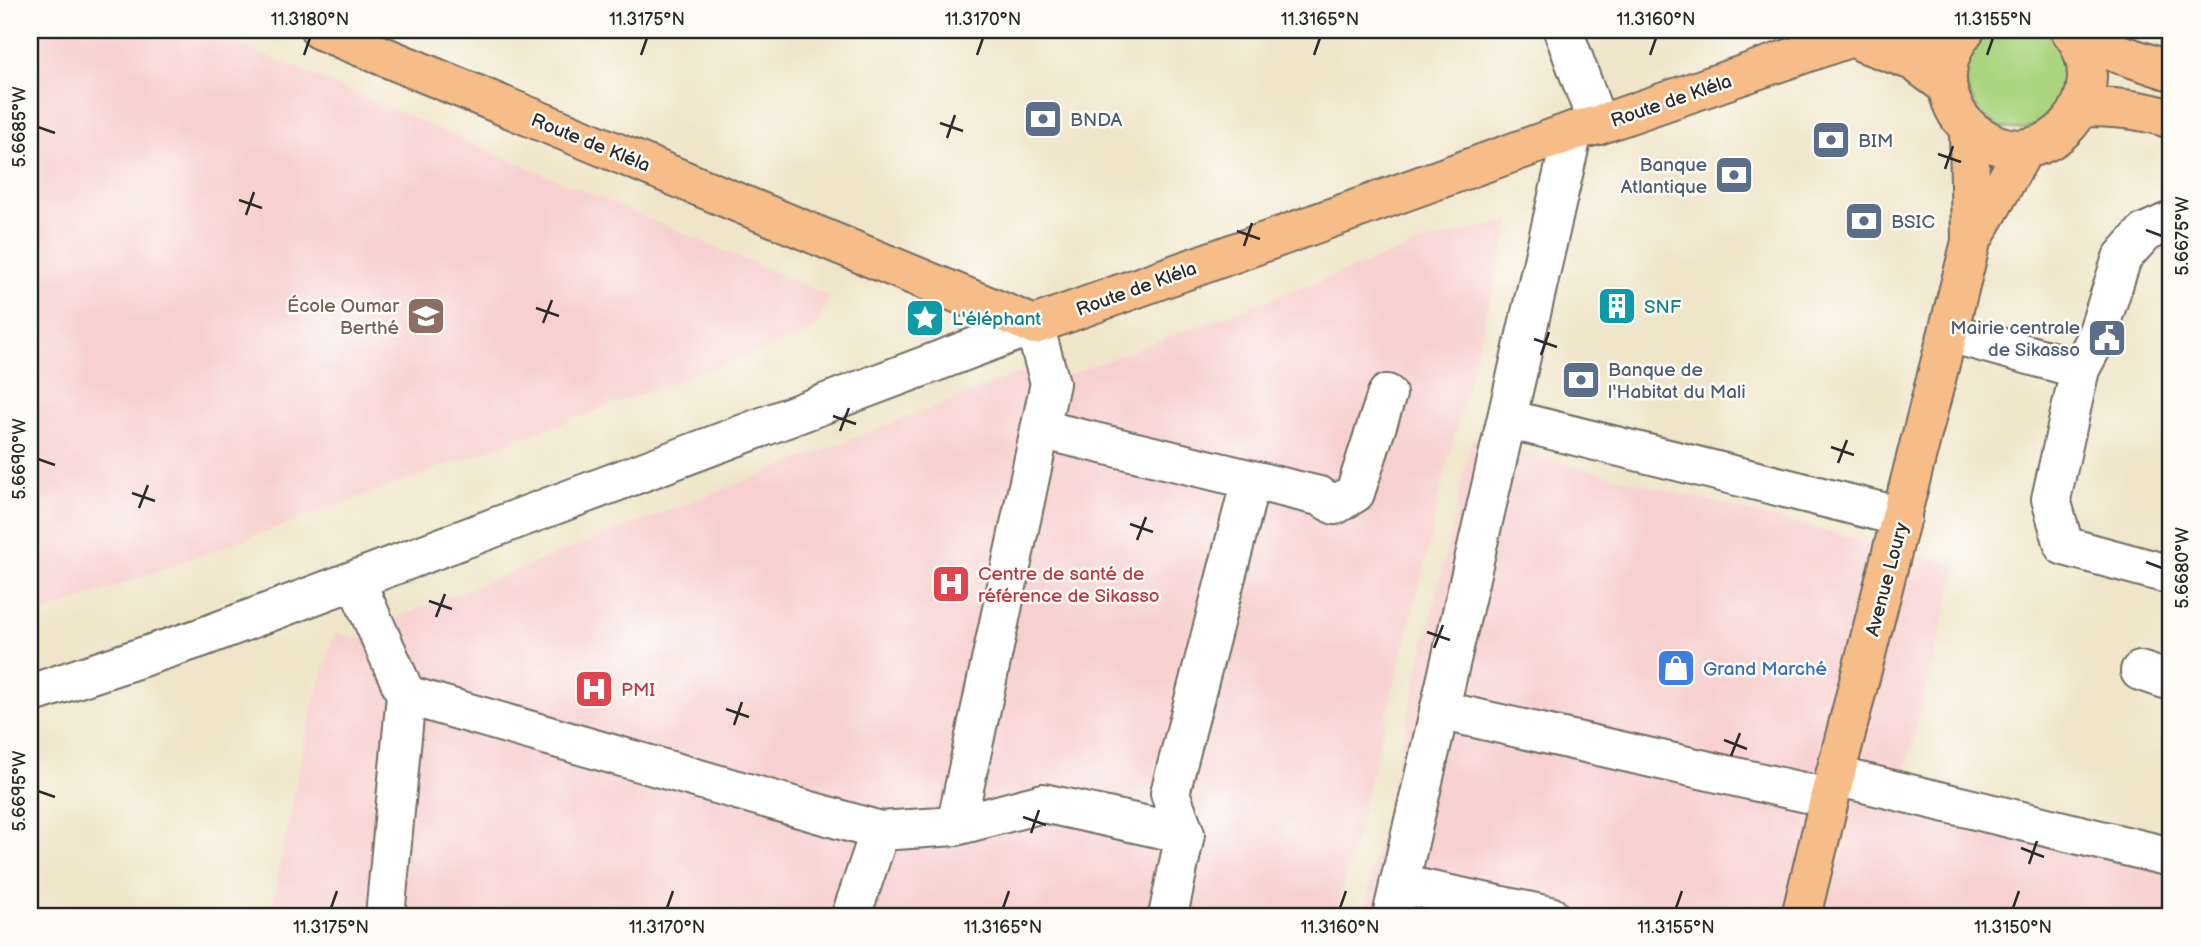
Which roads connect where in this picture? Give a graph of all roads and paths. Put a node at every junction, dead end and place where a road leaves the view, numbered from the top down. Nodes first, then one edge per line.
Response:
1 (320, 30) edge
2 (1563, 30) edge
3 (1964, 31) edge
4 (2074, 35) edge
5 (1849, 38) junction
6 (2171, 71) edge
7 (1947, 86) junction
8 (2081, 107) junction
9 (2171, 119) edge
10 (1585, 128) junction
11 (1969, 130) junction
12 (2025, 148) junction
13 (2171, 221) edge
14 (1971, 242) junction
15 (1034, 325) junction
16 (1949, 333) junction
17 (2080, 369) junction
18 (1387, 394) dead end
19 (1507, 419) junction
20 (1040, 429) junction
21 (1251, 480) junction
22 (1902, 517) junction
23 (2171, 575) edge
24 (355, 580) junction
25 (30, 694) edge
26 (406, 695) junction
27 (1439, 710) junction
28 (1832, 787) junction
29 (956, 826) junction
30 (880, 831) junction
31 (1185, 834) junction
32 (2171, 857) edge
33 (1396, 900) edge
34 (385, 916) edge
35 (852, 916) edge
36 (1168, 916) edge
37 (1550, 916) edge
38 (1801, 916) edge

1 - 15 main road, Route de Kléla
2 - 10 street
3 - 5 main road, Route de Kléla
3 - 7 main road
4 - 6 main road
4 - 8 main road
5 - 7 main road
5 - 10 main road, Route de Kléla
7 - 11 main road
8 - 9 main road
8 - 12 main road
10 - 15 main road, Route de Kléla
10 - 19 street
11 - 12 main road
11 - 14 main road
12 - 14 main road
13 - 17 street
14 - 16 main road, Avenue Loury
15 - 20 street
15 - 24 street
16 - 17 street
16 - 22 main road, Avenue Loury
17 - 23 street
18 - 21 street
19 - 22 street
19 - 27 street
20 - 21 street
20 - 29 street
21 - 31 street
22 - 28 main road, Avenue Loury
24 - 25 street
24 - 26 street
26 - 30 street
26 - 34 street
27 - 28 street
27 - 33 street
28 - 32 street
28 - 38 main road, Avenue Loury
29 - 30 street
29 - 31 street
30 - 35 street
31 - 36 street
33 - 37 street

